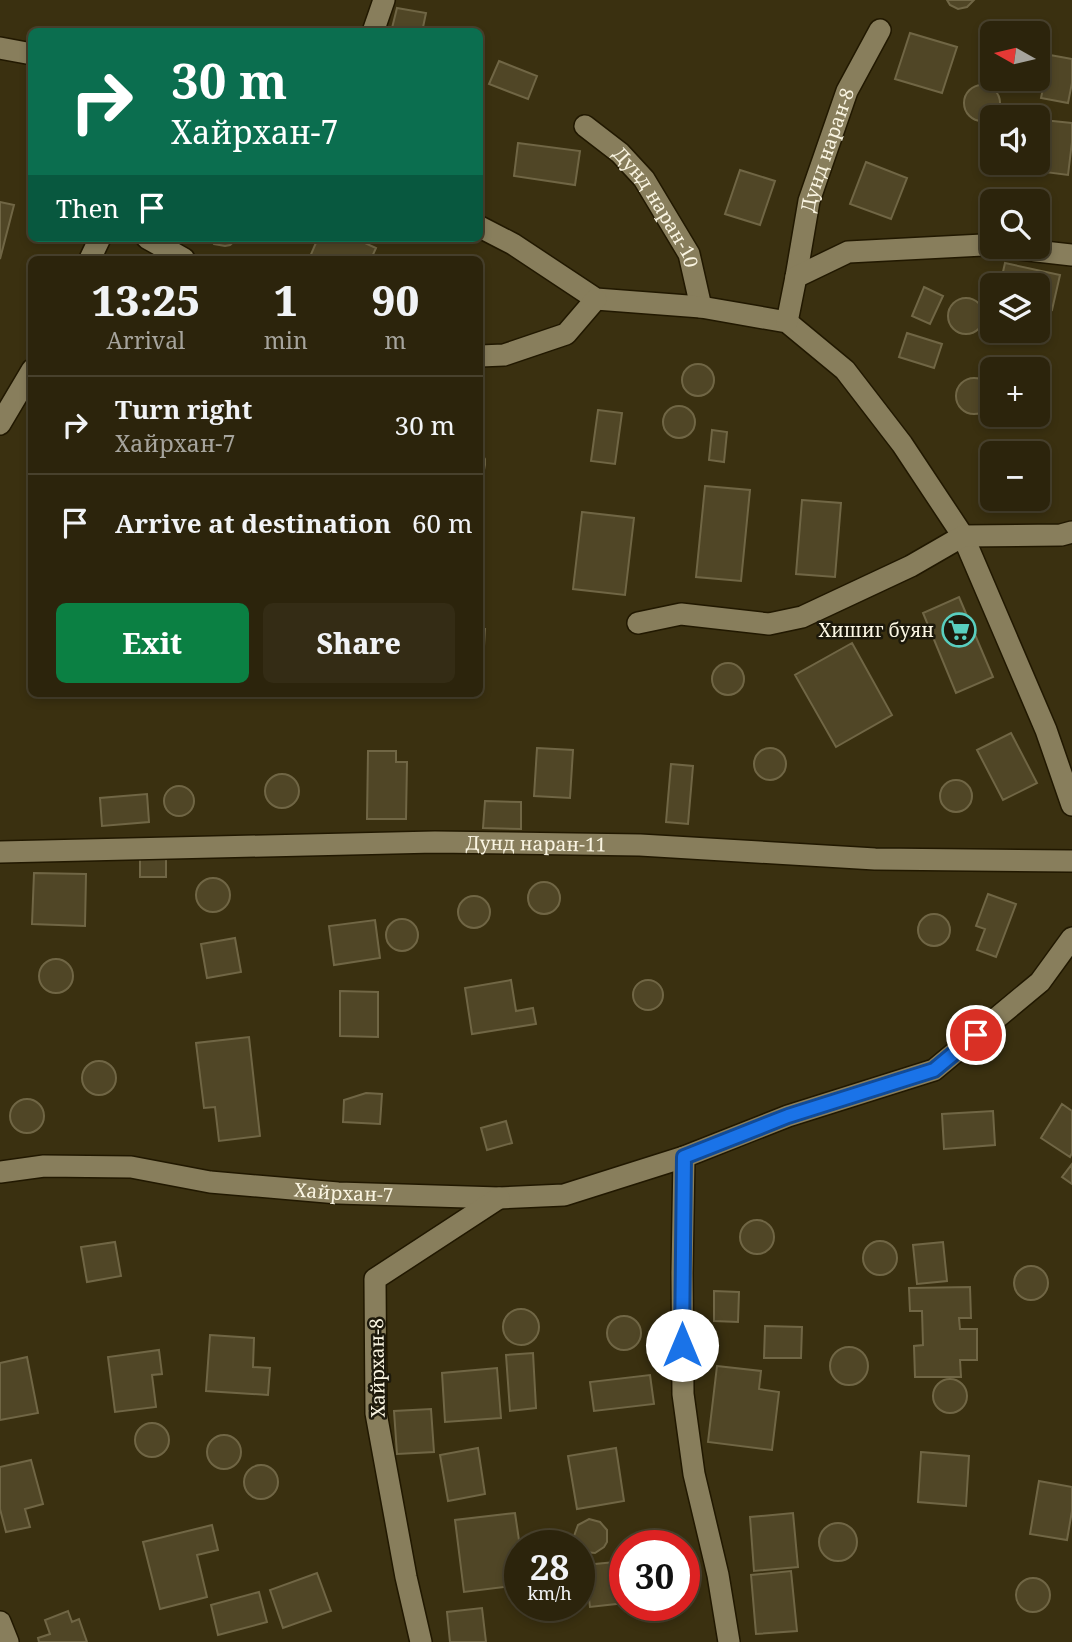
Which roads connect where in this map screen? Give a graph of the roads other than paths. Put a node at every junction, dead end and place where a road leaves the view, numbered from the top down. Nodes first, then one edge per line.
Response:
1 (384, 0) edge
2 (374, 28) edge
3 (880, 30) dead end
4 (0, 48) edge
5 (28, 53) edge
6 (584, 126) dead end
7 (483, 229) edge
8 (154, 242) edge
9 (980, 245) edge
10 (1050, 252) edge
11 (1072, 254) edge
12 (179, 256) edge
13 (796, 276) junction
14 (596, 299) junction
15 (701, 307) junction
16 (787, 322) junction
17 (483, 356) edge
18 (28, 377) edge
19 (0, 424) edge
20 (1072, 532) edge
21 (963, 536) junction
22 (638, 623) dead end
23 (1072, 805) edge
24 (0, 852) edge
25 (1072, 860) edge
26 (1072, 938) edge
27 (684, 1157) junction
28 (0, 1172) edge
29 (499, 1198) junction
30 (0, 1622) edge
31 (8, 1642) edge
32 (421, 1642) edge
33 (729, 1642) edge

1 - 2 street
3 - 13 street, Дунд наран-8
4 - 5 street
6 - 15 street, Дунд наран-10
7 - 14 street
8 - 12 street
9 - 13 street
10 - 11 street
13 - 16 street, Дунд наран-8
14 - 15 street
14 - 17 street
15 - 16 street
16 - 21 street
18 - 19 street
20 - 21 street
21 - 22 street
21 - 23 street
24 - 25 street, Дунд наран-11
26 - 27 street, Хайрхан-7
27 - 29 street, Хайрхан-7
27 - 33 street
28 - 29 street, Хайрхан-7
29 - 32 street, Хайрхан-8
30 - 31 street

